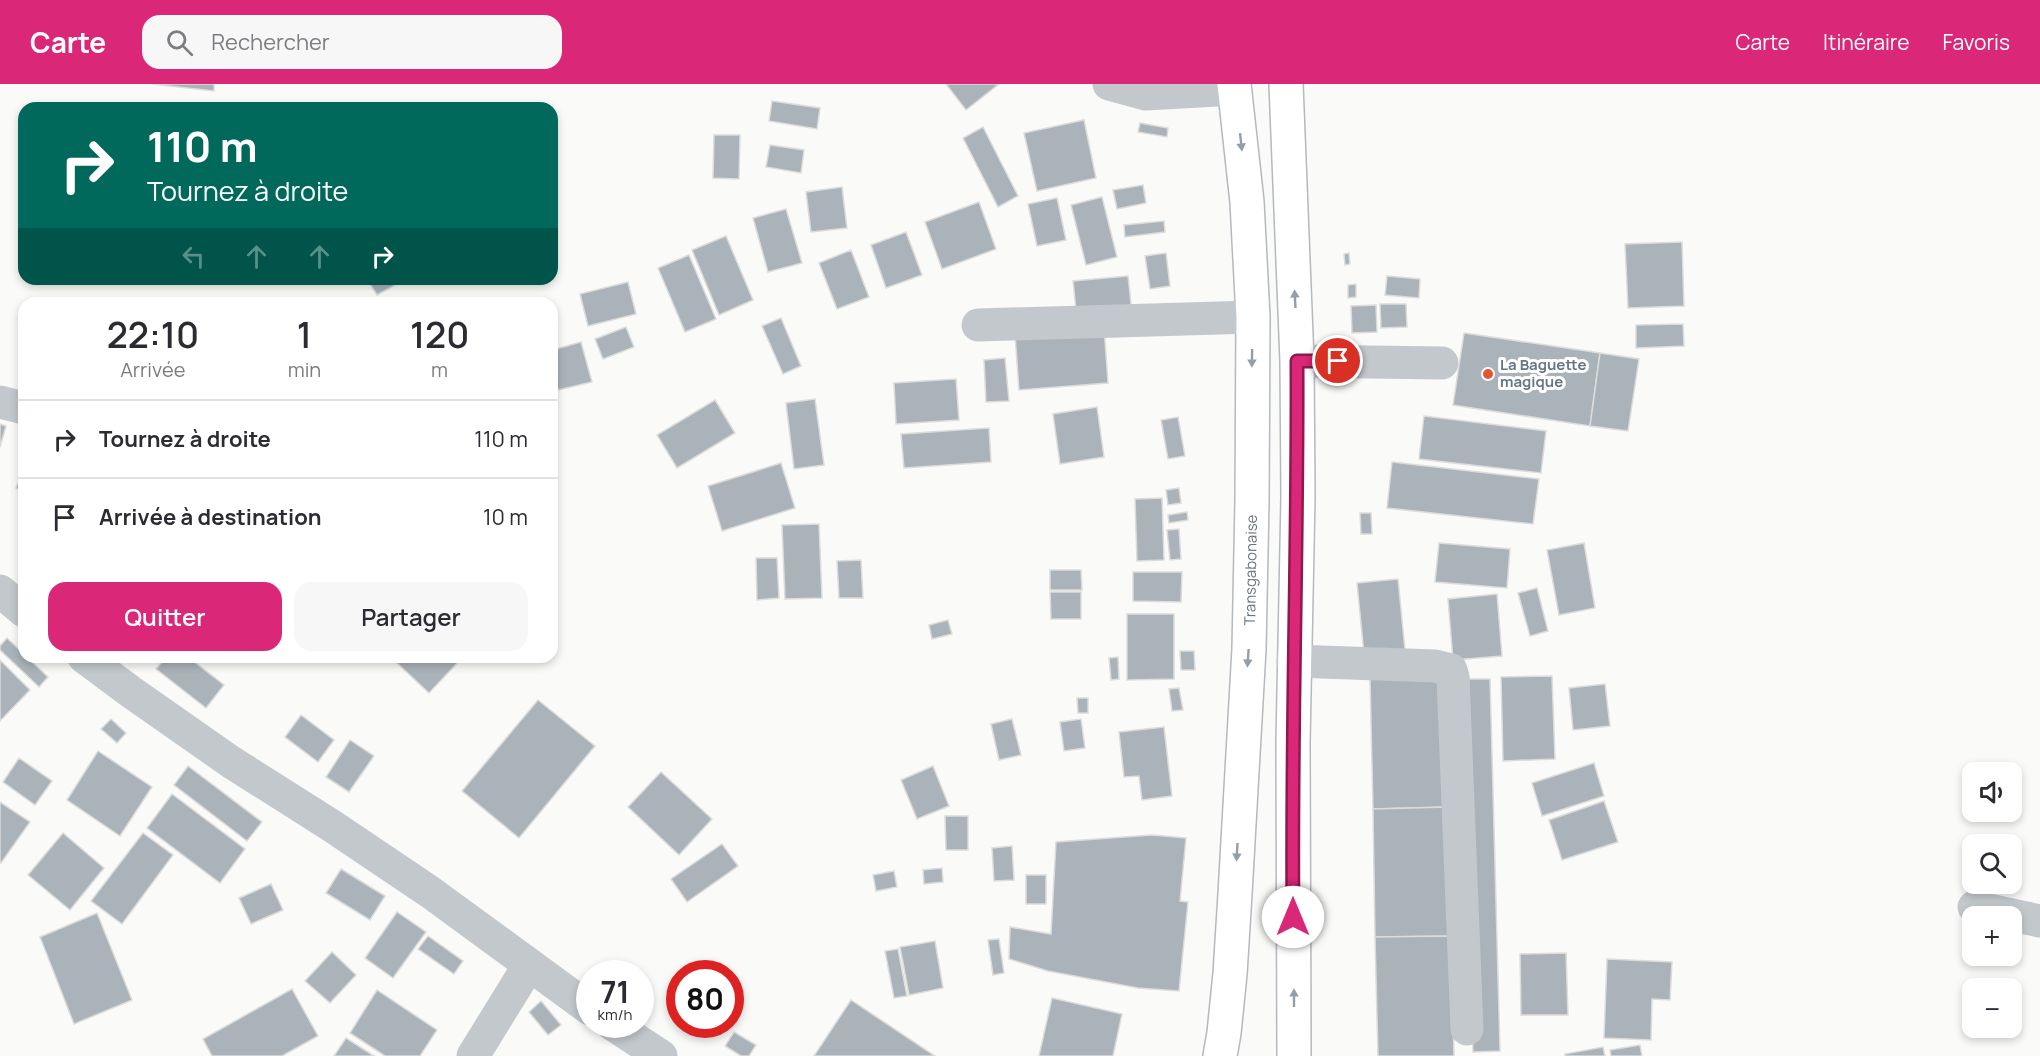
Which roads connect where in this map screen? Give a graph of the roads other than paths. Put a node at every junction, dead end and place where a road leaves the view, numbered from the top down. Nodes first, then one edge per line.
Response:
1 (1109, 84) edge
2 (1286, 84) edge
3 (1235, 87) edge
4 (1253, 317) junction
5 (978, 325) dead end
6 (1297, 361) junction
7 (1442, 363) dead end
8 (0, 402) edge
9 (18, 406) edge
10 (0, 591) edge
11 (18, 606) edge
12 (1293, 661) junction
13 (92, 663) edge
14 (2022, 917) edge
15 (2040, 921) edge
16 (529, 965) junction
17 (576, 999) edge
18 (1467, 1029) dead end
19 (633, 1038) edge
20 (473, 1056) edge
21 (661, 1056) edge
22 (1220, 1056) edge
23 (1294, 1056) edge

1 - 3 street
6 -> 2 highway
3 -> 4 highway, Transgabonaise
4 - 5 street
4 -> 22 highway, Transgabonaise
6 - 7 street
6 - 12 highway
8 - 9 street
10 - 11 street
12 - 18 street
23 -> 12 highway
13 - 16 street
14 - 15 street
16 - 17 street
16 - 20 street
19 - 21 street

